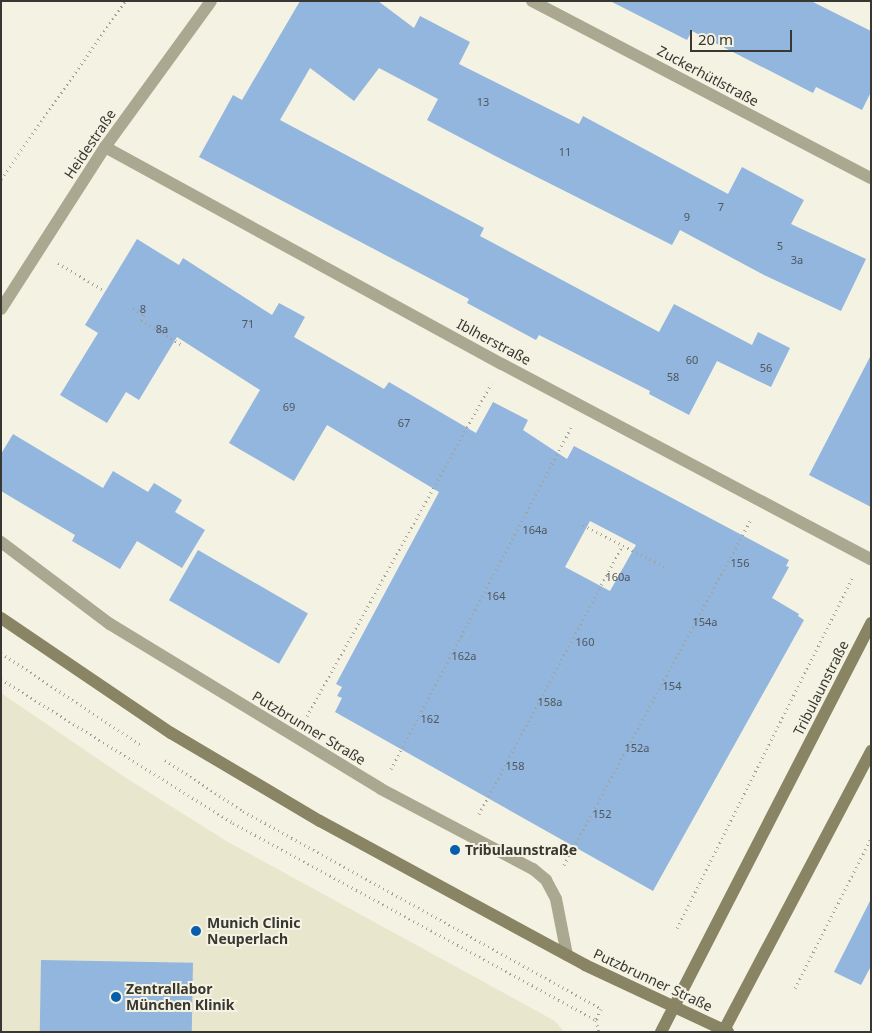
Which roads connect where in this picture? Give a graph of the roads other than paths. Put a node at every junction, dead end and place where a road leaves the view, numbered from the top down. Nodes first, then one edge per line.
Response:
1 (211, 1) edge
2 (532, 1) edge
3 (105, 147) junction
4 (871, 178) edge
5 (1, 309) edge
6 (1, 542) edge
7 (867, 557) edge
8 (1, 618) edge
9 (871, 623) edge
10 (871, 751) edge
11 (567, 955) junction
12 (674, 1007) junction
13 (725, 1031) edge
14 (661, 1032) edge

1 - 3 street, Heidestraße
2 - 4 street, Zuckerhütlstraße
3 - 5 street, Heidestraße
3 - 7 street, Iblherstraße
6 - 11 street, Putzbrunner Straße
8 - 11 main road, Putzbrunner Straße
9 - 12 main road, Tribulaunstraße
10 - 13 main road
11 - 12 main road, Putzbrunner Straße
12 - 13 main road, Putzbrunner Straße
12 - 14 main road, Tribulaunstraße

